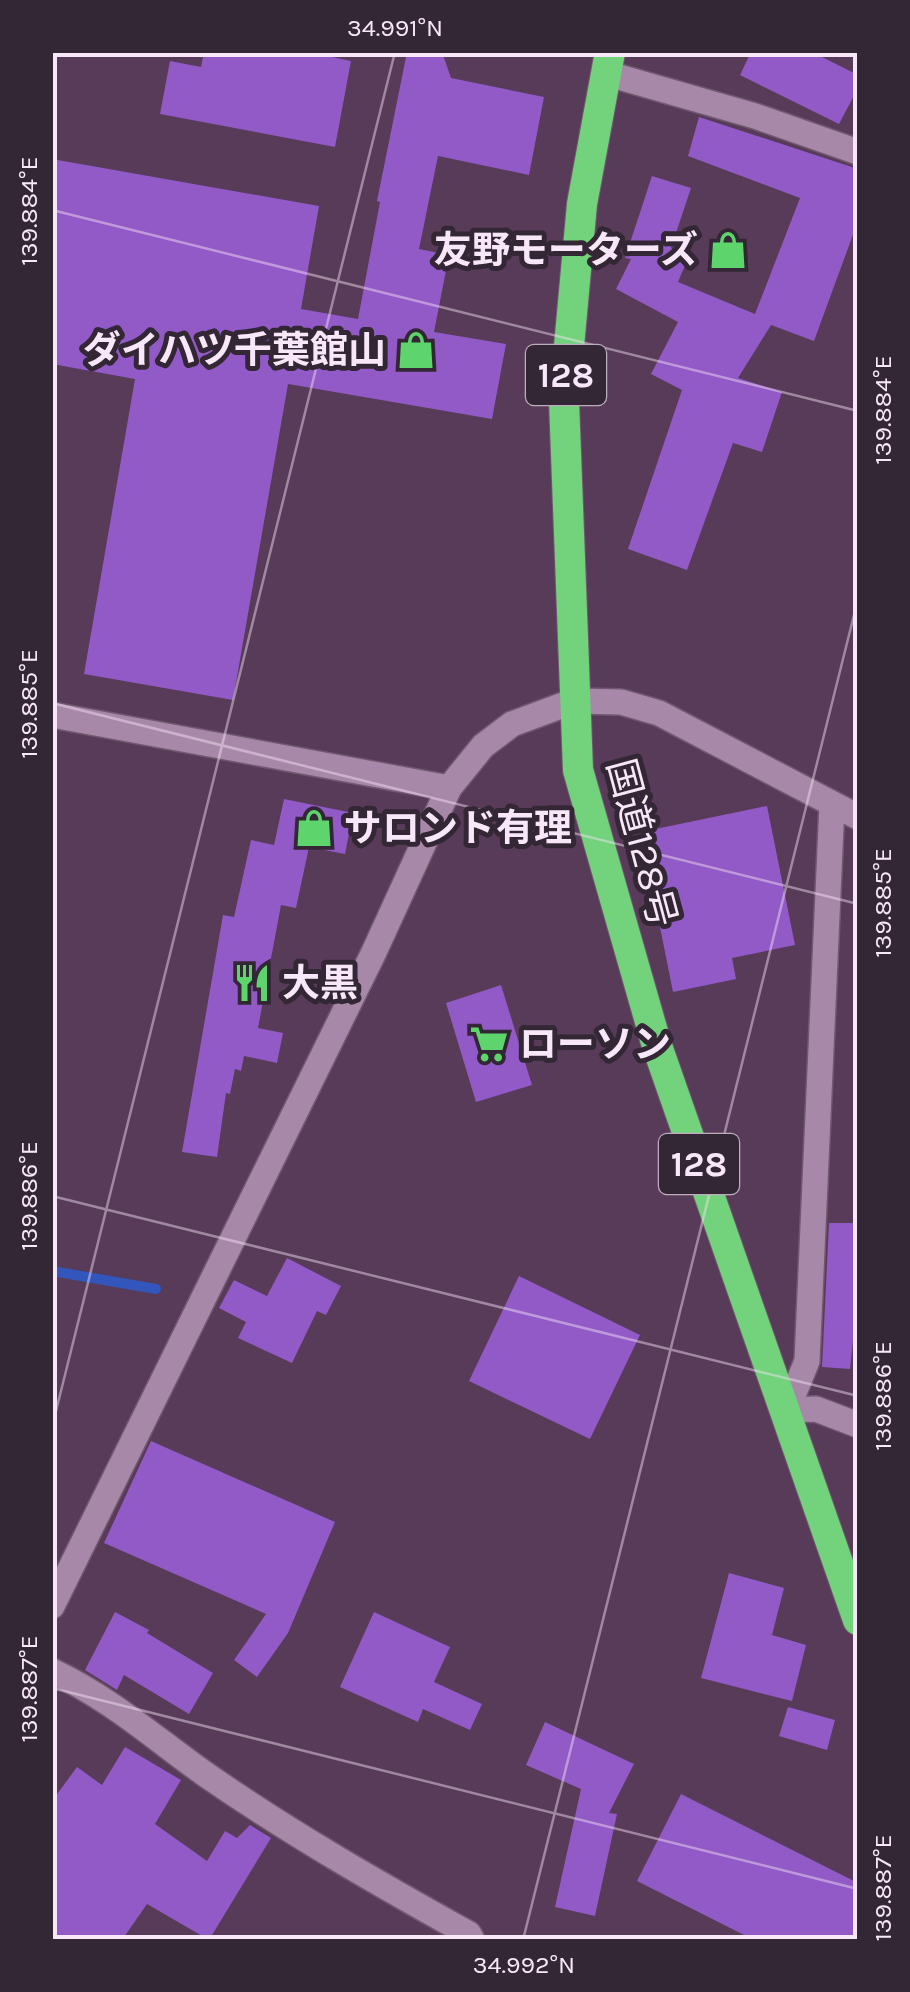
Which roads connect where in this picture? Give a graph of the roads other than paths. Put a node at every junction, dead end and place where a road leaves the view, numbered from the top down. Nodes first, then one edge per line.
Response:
1 (608, 63) edge
2 (858, 152) edge
3 (574, 701) junction
4 (52, 715) edge
5 (449, 788) junction
6 (832, 804) junction
7 (858, 817) edge
8 (786, 1410) junction
9 (858, 1424) edge
10 (52, 1606) edge
11 (858, 1620) edge
12 (52, 1671) edge
13 (472, 1940) edge

1 - 2 street
1 - 3 highway, 国道128号 / 128
3 - 5 street
3 - 6 street
3 - 8 highway, 国道128号 / 128
4 - 5 street
5 - 10 street
6 - 7 street
6 - 8 street
8 - 9 street
8 - 11 highway, 国道128号 / 128
12 - 13 street

